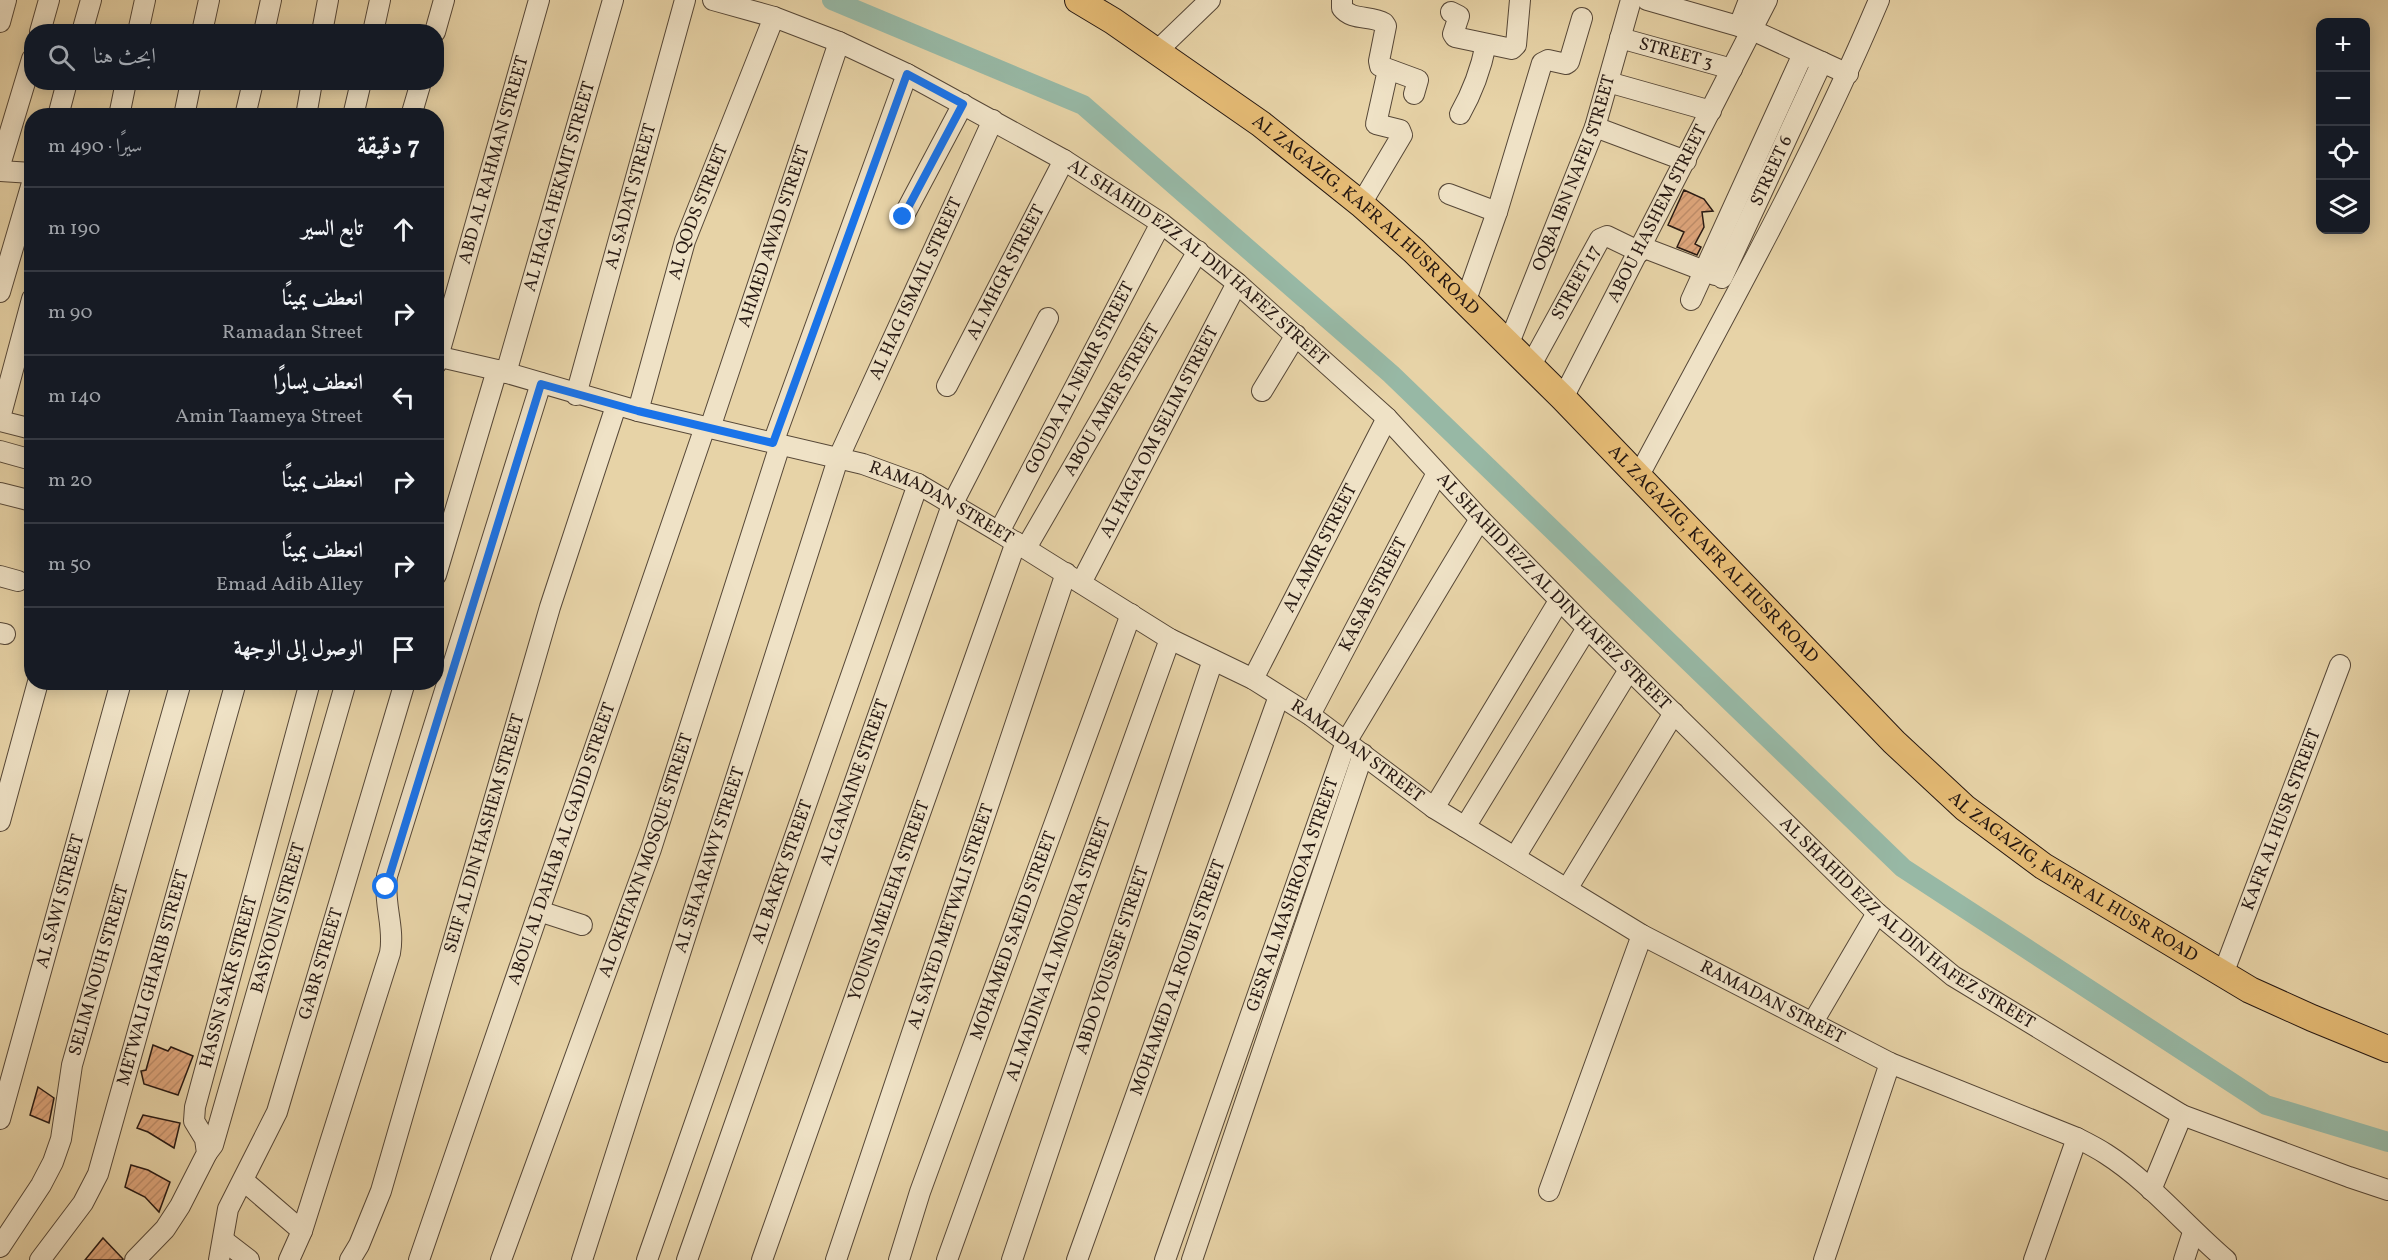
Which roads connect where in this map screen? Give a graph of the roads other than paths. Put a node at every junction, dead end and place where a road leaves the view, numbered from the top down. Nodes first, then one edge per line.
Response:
1 (6, 0) edge
2 (49, 0) edge
3 (91, 0) edge
4 (145, 0) edge
5 (209, 0) edge
6 (271, 0) edge
7 (328, 0) edge
8 (380, 0) edge
9 (444, 0) edge
10 (539, 0) edge
11 (613, 0) edge
12 (685, 0) edge
13 (713, 0) edge
14 (1078, 0) edge
15 (1210, 0) edge
16 (1520, 0) edge
17 (1630, 0) edge
18 (1647, 0) edge
19 (1749, 0) edge
20 (1767, 0) edge
21 (1879, 0) edge
22 (1341, 2) edge
23 (1451, 12) dead end
24 (774, 17) junction
25 (1582, 18) dead end
26 (0, 22) edge
27 (42, 24) edge
28 (84, 24) edge
29 (140, 24) edge
30 (204, 24) edge
31 (266, 24) edge
32 (324, 24) edge
33 (375, 24) edge
34 (437, 24) edge
35 (1746, 28) junction
36 (1620, 38) junction
37 (839, 42) junction
38 (1486, 44) junction
39 (1157, 51) junction
40 (1803, 54) junction
41 (1822, 62) junction
42 (1732, 69) junction
43 (1388, 70) junction
44 (907, 74) junction
45 (1848, 74) junction
46 (1608, 82) junction
47 (24, 86) edge
48 (65, 90) edge
49 (124, 90) edge
50 (189, 90) edge
51 (250, 90) edge
52 (311, 90) edge
53 (359, 90) edge
54 (419, 90) edge
55 (1414, 94) dead end
56 (963, 104) junction
57 (59, 108) edge
58 (121, 108) edge
59 (186, 108) edge
60 (247, 108) edge
61 (307, 108) edge
62 (355, 108) edge
63 (413, 108) edge
64 (1711, 111) junction
65 (1460, 114) dead end
66 (993, 120) junction
67 (1595, 127) junction
68 (1064, 160) junction
69 (1686, 161) junction
70 (0, 165) edge
71 (0, 171) edge
72 (24, 172) edge
73 (1449, 194) dead end
74 (24, 202) edge
75 (1361, 204) junction
76 (1497, 212) junction
77 (903, 217) dead end
78 (1161, 223) junction
79 (6, 245) edge
80 (1641, 249) junction
81 (1198, 251) junction
82 (1713, 275) junction
83 (1237, 283) junction
84 (1740, 286) junction
85 (0, 292) edge
86 (1466, 300) junction
87 (1691, 300) dead end
88 (1048, 318) dead end
89 (444, 334) edge
90 (1296, 335) junction
91 (1509, 343) junction
92 (24, 357) edge
93 (444, 360) edge
94 (1531, 366) junction
95 (501, 372) junction
96 (541, 384) junction
97 (947, 386) dead end
98 (1262, 391) dead end
99 (576, 395) junction
100 (1563, 398) junction
101 (616, 406) junction
102 (638, 411) junction
103 (1387, 418) junction
104 (0, 419) edge
105 (24, 426) edge
106 (708, 428) junction
107 (776, 444) junction
108 (0, 451) edge
109 (24, 457) edge
110 (838, 459) junction
111 (1437, 473) junction
112 (1638, 477) junction
113 (918, 484) junction
114 (0, 493) edge
115 (24, 499) edge
116 (952, 505) junction
117 (1480, 519) junction
118 (1014, 541) junction
119 (444, 550) edge
120 (1074, 578) junction
121 (1559, 601) junction
122 (1131, 614) junction
123 (1587, 628) junction
124 (1170, 639) junction
125 (1213, 660) junction
126 (2340, 665) dead end
127 (1629, 670) junction
128 (1253, 679) junction
129 (36, 690) edge
130 (119, 690) edge
131 (179, 690) edge
132 (234, 690) edge
133 (308, 690) edge
134 (344, 690) edge
135 (403, 690) edge
136 (1279, 696) junction
137 (1674, 713) junction
138 (1310, 715) junction
139 (1346, 742) junction
140 (1363, 754) junction
141 (1434, 808) junction
142 (0, 821) edge
143 (1465, 827) junction
144 (1515, 857) junction
145 (1567, 889) junction
146 (539, 911) junction
147 (1877, 913) junction
148 (582, 925) dead end
149 (1642, 935) junction
150 (2223, 974) junction
151 (1813, 1022) junction
152 (2388, 1049) edge
153 (1890, 1064) junction
154 (2182, 1115) junction
155 (0, 1119) edge
156 (2077, 1138) junction
157 (207, 1153) junction
158 (244, 1181) junction
159 (2151, 1190) junction
160 (2388, 1190) edge
161 (1549, 1191) dead end
162 (302, 1232) junction
163 (2193, 1232) junction
164 (224, 1240) junction
165 (0, 1247) edge
166 (40, 1260) edge
167 (135, 1260) edge
168 (219, 1260) edge
169 (249, 1260) edge
170 (289, 1260) edge
171 (350, 1260) edge
172 (419, 1260) edge
173 (501, 1260) edge
174 (582, 1260) edge
175 (647, 1260) edge
176 (687, 1260) edge
177 (762, 1260) edge
178 (836, 1260) edge
179 (900, 1260) edge
180 (947, 1260) edge
181 (1012, 1260) edge
182 (1077, 1260) edge
183 (1165, 1260) edge
184 (1192, 1260) edge
185 (1824, 1260) edge
186 (2034, 1260) edge
187 (2184, 1260) edge
188 (2226, 1260) edge

1 - 26 street
2 - 27 street
3 - 28 street
4 - 29 street
5 - 30 street
6 - 31 street
7 - 32 street
8 - 33 street
9 - 34 street
10 - 89 street, ABD AL RAHMAN STREET
11 - 95 street, AL HAGA HEKMIT STREET
12 - 99 street, AL SADAT STREET
13 - 24 street, AL SHAHID EZZ AL DIN HAFEZ STREET
14 - 39 main road, AL ZAGAZIG, KAFR AL HUSR ROAD
15 - 39 street
16 - 38 street
17 - 36 street, OQBA IBN NAFEI STREET
18 - 35 street
19 - 35 street
20 - 35 street
21 - 45 street
22 - 43 street
23 - 38 street
24 - 37 street, AL SHAHID EZZ AL DIN HAFEZ STREET
24 - 102 street, AL QODS STREET
25 - 76 street
35 - 40 street
35 - 42 street, ABOU HASHEM STREET
36 - 42 street, STREET 3
36 - 46 street, OQBA IBN NAFEI STREET
37 - 44 street, AL SHAHID EZZ AL DIN HAFEZ STREET
37 - 106 street, AHMED AWAD STREET
38 - 65 street
39 - 75 main road, AL ZAGAZIG, KAFR AL HUSR ROAD
40 - 41 street
40 - 82 street
41 - 45 street
41 - 82 street, STREET 6
42 - 64 street, ABOU HASHEM STREET
43 - 55 street
43 - 75 street
44 - 56 street, AL SHAHID EZZ AL DIN HAFEZ STREET
44 - 107 street, AL OKHTAYN MOSQUE STREET
45 - 84 street
46 - 64 street
46 - 67 street, OQBA IBN NAFEI STREET
47 - 70 street
48 - 57 street
49 - 58 street
50 - 59 street
51 - 60 street
52 - 61 street
53 - 62 street
54 - 63 street
56 - 66 street, AL SHAHID EZZ AL DIN HAFEZ STREET
56 - 77 street
64 - 69 street, ABOU HASHEM STREET
66 - 68 street, AL SHAHID EZZ AL DIN HAFEZ STREET
66 - 110 street, AL HAG ISMAIL STREET
67 - 69 street
67 - 91 street, OQBA IBN NAFEI STREET
68 - 78 street, AL SHAHID EZZ AL DIN HAFEZ STREET
68 - 97 street, AL MHGR STREET
69 - 80 street, ABOU HASHEM STREET
71 - 72 street
73 - 76 street
74 - 79 street
75 - 86 main road, AL ZAGAZIG, KAFR AL HUSR ROAD
76 - 86 street
78 - 81 street, AL SHAHID EZZ AL DIN HAFEZ STREET
78 - 118 street, GOUDA AL NEMR STREET
79 - 85 street
80 - 82 street, STREET 17
80 - 94 street, STREET 17
80 - 100 street, ABOU HASHEM STREET
81 - 83 street, AL SHAHID EZZ AL DIN HAFEZ STREET
81 - 118 street, ABOU AMER STREET
82 - 84 street, STREET 17
82 - 87 street
83 - 90 street, AL SHAHID EZZ AL DIN HAFEZ STREET
83 - 120 street, AL HAGA OM SELIM STREET
84 - 112 street
86 - 91 main road, AL ZAGAZIG, KAFR AL HUSR ROAD
88 - 116 street, AL GANAINE STREET
90 - 98 street
90 - 103 street, AL SHAHID EZZ AL DIN HAFEZ STREET
91 - 94 main road, AL ZAGAZIG, KAFR AL HUSR ROAD
92 - 104 street
93 - 95 street, RAMADAN STREET
94 - 100 main road, AL ZAGAZIG, KAFR AL HUSR ROAD
95 - 96 street, RAMADAN STREET
95 - 119 street
96 - 99 street, RAMADAN STREET
96 - 162 street
99 - 101 street, RAMADAN STREET
100 - 112 main road, AL ZAGAZIG, KAFR AL HUSR ROAD
101 - 102 street, RAMADAN STREET
101 - 171 street, SEIF AL DIN HASHEM STREET
102 - 106 street, RAMADAN STREET
103 - 111 street, AL SHAHID EZZ AL DIN HAFEZ STREET
103 - 128 street, AL AMIR STREET
104 - 105 street
106 - 107 street, RAMADAN STREET
106 - 146 street, ABOU AL DAHAB AL GADID STREET
107 - 110 street, RAMADAN STREET
107 - 173 street, AL OKHTAYN MOSQUE STREET
108 - 109 street
110 - 113 street, RAMADAN STREET
110 - 174 street, AL SHAARAWY STREET
111 - 117 street, AL SHAHID EZZ AL DIN HAFEZ STREET
111 - 138 street, KASAB STREET
112 - 150 main road, AL ZAGAZIG, KAFR AL HUSR ROAD
113 - 116 street, RAMADAN STREET
113 - 175 street, AL BAKRY STREET
114 - 115 street
116 - 118 street, RAMADAN STREET
116 - 176 street, AL GANAINE STREET
117 - 121 street, AL SHAHID EZZ AL DIN HAFEZ STREET
117 - 139 street, GESR AL MASHROAA STREET
118 - 120 street, RAMADAN STREET
118 - 177 street, YOUNIS MELEHA STREET
120 - 122 street, RAMADAN STREET
120 - 178 street, AL SAYED METWALI STREET
121 - 123 street, AL SHAHID EZZ AL DIN HAFEZ STREET
121 - 141 street
122 - 124 street, RAMADAN STREET
122 - 179 street, MOHAMED SAEID STREET
123 - 127 street, AL SHAHID EZZ AL DIN HAFEZ STREET
123 - 143 street
124 - 125 street, RAMADAN STREET
124 - 180 street, AL MADINA AL MNOURA STREET
125 - 128 street, RAMADAN STREET
125 - 181 street, ABDO YOUSSEF STREET
126 - 150 street, KAFR AL HUSR STREET
127 - 137 street, AL SHAHID EZZ AL DIN HAFEZ STREET
127 - 144 street
128 - 136 street, RAMADAN STREET
129 - 142 street
130 - 155 street, AL SAWI STREET
131 - 165 street, SELIM NOUH STREET
132 - 166 street, METWALI GHARIB STREET
133 - 157 street, HASSN SAKR STREET
134 - 157 street, BASYOUNI STREET
135 - 158 street, GABR STREET
136 - 138 street, RAMADAN STREET
136 - 182 street, MOHAMED AL ROUBI STREET
137 - 145 street
137 - 147 street, AL SHAHID EZZ AL DIN HAFEZ STREET
138 - 139 street, RAMADAN STREET
139 - 140 street, RAMADAN STREET
139 - 183 street, GESR AL MASHROAA STREET
140 - 141 street, RAMADAN STREET
140 - 184 street, GESR AL MASHROAA STREET
141 - 143 street, RAMADAN STREET
143 - 144 street, RAMADAN STREET
144 - 145 street, RAMADAN STREET
145 - 149 street, RAMADAN STREET
146 - 148 street
146 - 172 street, ABOU AL DAHAB AL GADID STREET
147 - 151 street
147 - 154 street, AL SHAHID EZZ AL DIN HAFEZ STREET
149 - 151 street, RAMADAN STREET
149 - 161 street
150 - 152 main road, AL ZAGAZIG, KAFR AL HUSR ROAD
151 - 153 street, RAMADAN STREET
153 - 156 street, RAMADAN STREET
153 - 185 street
154 - 159 street
154 - 160 street, AL SHAHID EZZ AL DIN HAFEZ STREET
156 - 159 street, RAMADAN STREET
156 - 186 street
157 - 167 street
158 - 162 street
158 - 164 street, GABR STREET
159 - 163 street, RAMADAN STREET
162 - 170 street
163 - 187 street
163 - 188 street, RAMADAN STREET
164 - 168 street, GABR STREET
164 - 169 street

